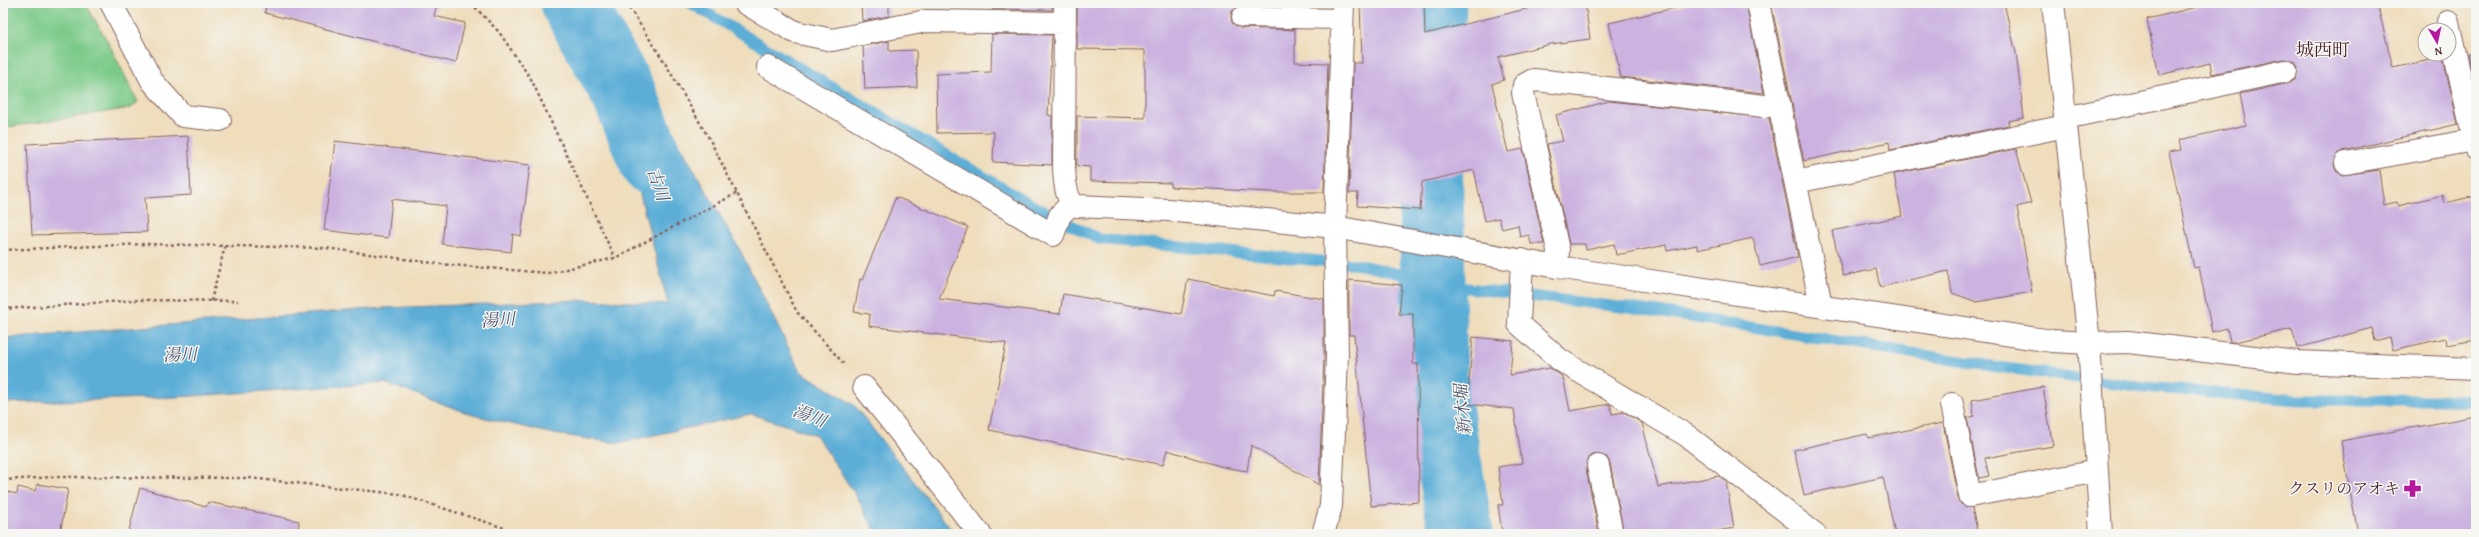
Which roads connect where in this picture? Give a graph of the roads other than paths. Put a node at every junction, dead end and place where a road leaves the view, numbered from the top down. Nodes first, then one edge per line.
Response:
1 (111, 3) edge
2 (745, 3) edge
3 (1758, 3) edge
4 (2053, 3) edge
5 (1343, 11) edge
6 (1064, 13) edge
7 (1242, 17) dead end
8 (2457, 62) edge
9 (768, 66) dead end
10 (2286, 71) dead end
11 (1780, 105) junction
12 (220, 120) dead end
13 (2066, 122) junction
14 (2475, 145) edge
15 (2346, 164) dead end
16 (1796, 182) junction
17 (1072, 203) junction
18 (1335, 227) junction
19 (1557, 267) junction
20 (1522, 270) junction
21 (1821, 305) junction
22 (2089, 343) junction
23 (2476, 369) edge
24 (864, 387) road end
25 (1952, 404) dead end
26 (1598, 466) dead end
27 (2097, 471) junction
28 (980, 534) edge
29 (1323, 534) edge
30 (1612, 534) edge
31 (1814, 534) edge
32 (2101, 534) edge

1 - 12 street
2 - 6 street
3 - 11 street
4 - 13 street
5 - 7 lane
5 - 18 street
6 - 17 street
8 - 14 street
9 - 17 street
10 - 13 street
11 - 16 street
11 - 19 street
13 - 16 street
13 - 22 street
14 - 15 street
16 - 21 street
17 - 18 street
18 - 20 street
18 - 29 street
19 - 20 street
19 - 21 street
20 - 31 street
21 - 22 street
22 - 23 street
22 - 27 street
24 - 28 street
25 - 27 street
26 - 30 street
27 - 32 street

